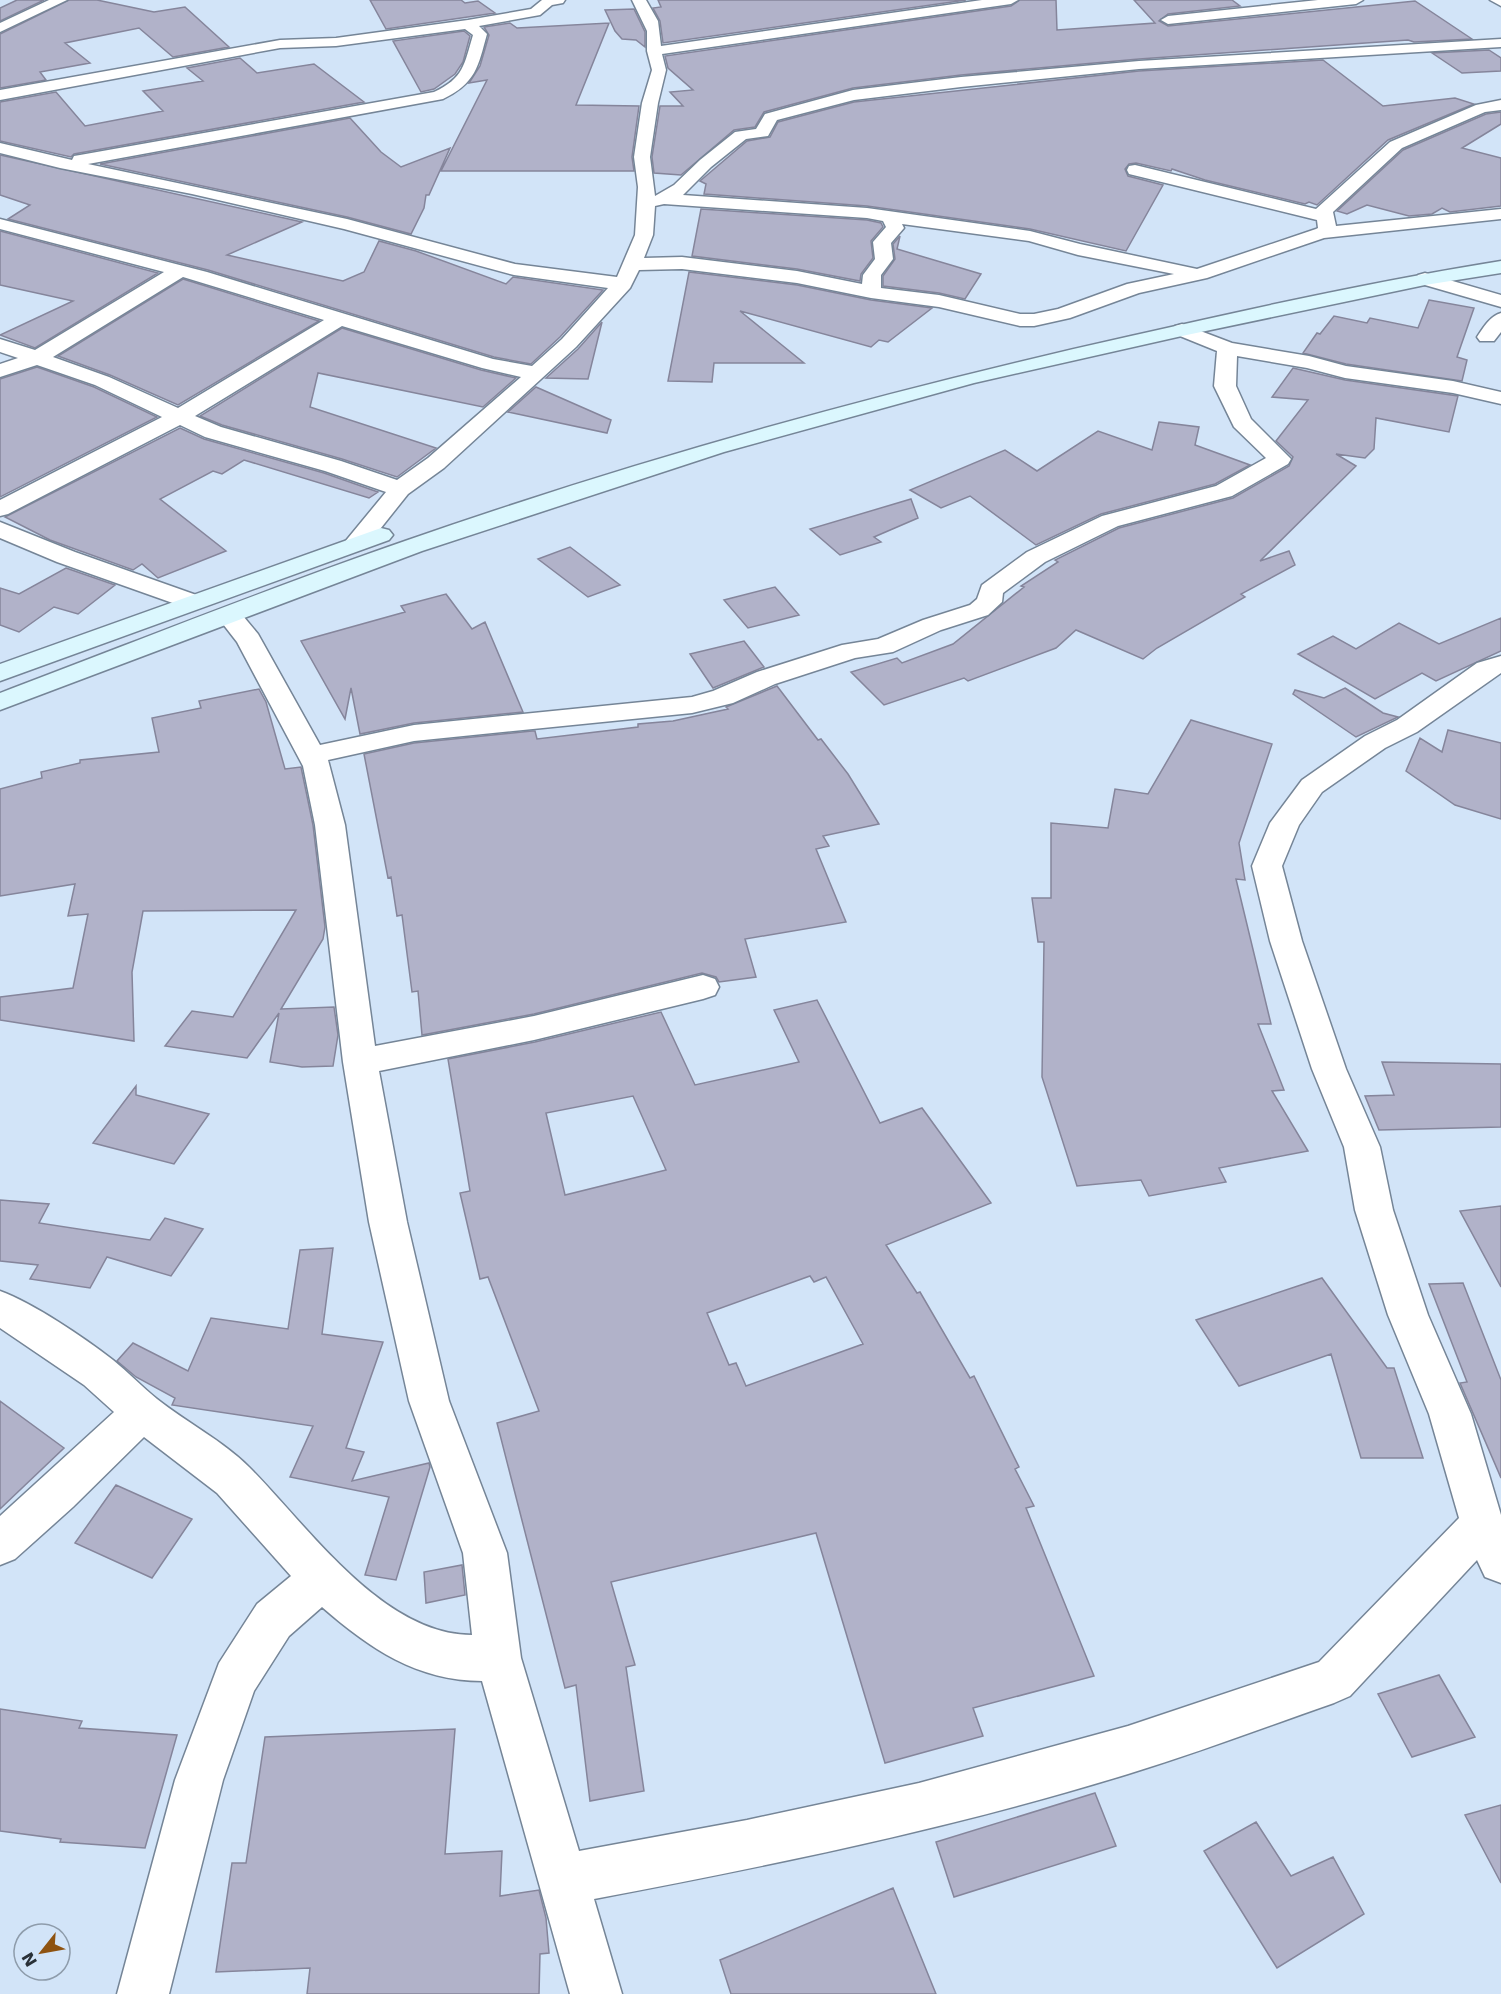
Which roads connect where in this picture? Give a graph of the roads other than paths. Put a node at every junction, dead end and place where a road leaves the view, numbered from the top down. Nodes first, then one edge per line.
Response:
1 (60, 0) edge
2 (558, 0) edge
3 (639, 0) edge
4 (1011, 0) edge
5 (1356, 0) edge
6 (873, 3) dead end
7 (898, 16) junction
8 (1168, 20) dead end
9 (468, 24) junction
10 (0, 28) edge
11 (1501, 43) edge
12 (654, 51) junction
13 (0, 95) edge
14 (1501, 105) edge
15 (0, 148) edge
16 (60, 163) junction
17 (1135, 170) dead end
18 (665, 199) junction
19 (645, 203) junction
20 (1501, 214) edge
21 (890, 217) junction
22 (0, 224) edge
23 (1323, 225) junction
24 (27, 230) junction
25 (0, 243) edge
26 (1501, 252) edge
27 (630, 265) junction
28 (1501, 267) edge
29 (178, 272) junction
30 (1200, 274) junction
31 (1425, 279) junction
32 (623, 284) junction
33 (872, 292) junction
34 (1501, 301) edge
35 (341, 318) junction
36 (1501, 319) edge
37 (1182, 330) junction
38 (1487, 337) dead end
39 (0, 345) edge
40 (1227, 348) junction
41 (35, 359) junction
42 (0, 371) edge
43 (534, 373) junction
44 (1501, 398) edge
45 (178, 417) junction
46 (671, 440) dead end
47 (400, 489) junction
48 (0, 509) edge
49 (412, 524) dead end
50 (0, 529) edge
51 (356, 543) junction
52 (193, 602) junction
53 (229, 615) junction
54 (1501, 664) edge
55 (0, 672) edge
56 (0, 702) edge
57 (312, 755) junction
58 (703, 987) dead end
59 (360, 1062) junction
60 (0, 1308) edge
61 (142, 1412) junction
62 (1491, 1543) edge
63 (0, 1544) edge
64 (322, 1578) junction
65 (498, 1658) junction
66 (565, 1879) junction
67 (142, 1994) edge
68 (596, 1994) edge

1 - 10 street
2 - 9 street
3 - 12 street
4 - 7 street
5 - 8 street
6 - 7 street
7 - 12 street
9 - 13 street
9 - 16 street
11 - 18 street
12 - 19 street
14 - 23 street
15 - 16 street
16 - 32 street
17 - 23 street
18 - 19 street
18 - 21 street
19 - 27 street
20 - 23 street
21 - 30 street
21 - 33 street
22 - 24 street
23 - 30 street
24 - 25 street
24 - 29 street
26 - 46 main road
27 - 32 street
27 - 33 street
28 - 31 main road
29 - 35 street
29 - 41 street
30 - 33 street
31 - 34 street
31 - 37 main road
32 - 43 street
35 - 43 street
35 - 45 street
36 - 38 street
37 - 40 street
37 - 53 main road
39 - 41 street
40 - 44 street
40 - 57 street
41 - 42 street
41 - 45 street
43 - 47 street
45 - 47 street
45 - 48 street
47 - 51 street
49 - 51 main road
50 - 52 street
51 - 52 main road
52 - 55 main road
53 - 56 main road
53 - 57 street
54 - 62 street
57 - 59 street
58 - 59 street
59 - 65 street
60 - 61 street
61 - 63 street
61 - 64 street
62 - 66 street
64 - 65 street
64 - 67 street
65 - 66 street
66 - 68 street

